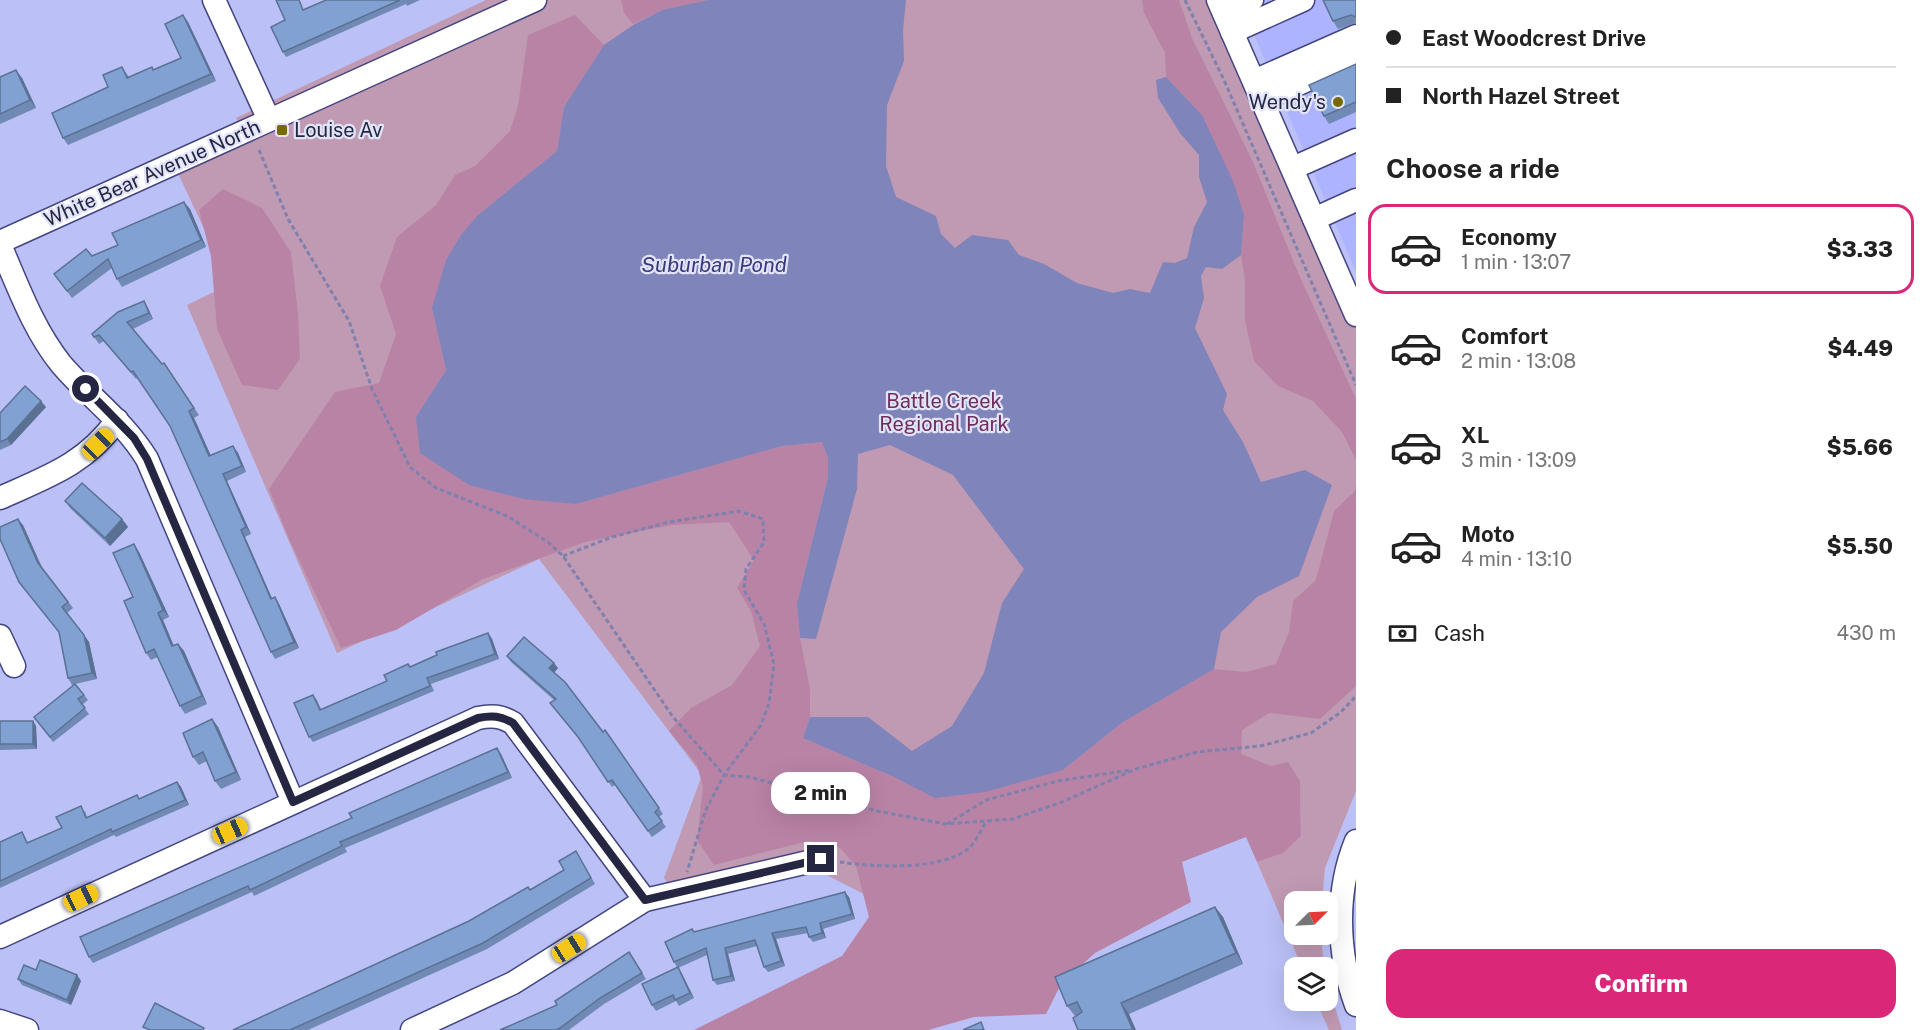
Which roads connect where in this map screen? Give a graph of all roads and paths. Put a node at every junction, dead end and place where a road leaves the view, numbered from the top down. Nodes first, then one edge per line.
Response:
1 (214, 0) edge
2 (535, 0) edge
3 (1185, 0) edge
4 (1252, 0) edge
5 (1303, 0) edge
6 (1225, 15) edge
7 (1356, 36) edge
8 (1356, 58) edge
9 (1259, 90) junction
10 (269, 120) junction
11 (1356, 140) edge
12 (259, 150) dead end
13 (1293, 168) junction
14 (1356, 200) edge
15 (1314, 219) junction
16 (0, 244) edge
17 (1348, 277) edge
18 (1356, 315) edge
19 (1356, 385) edge
20 (117, 420) junction
21 (0, 498) edge
22 (563, 556) junction
23 (0, 636) edge
24 (14, 666) dead end
25 (1356, 696) edge
26 (1136, 769) junction
27 (724, 775) junction
28 (293, 802) junction
29 (986, 822) junction
30 (946, 824) junction
31 (1356, 841) edge
32 (821, 859) joint
33 (682, 891) junction
34 (645, 900) junction
35 (1348, 908) edge
36 (0, 937) edge
37 (1356, 1005) edge
38 (0, 1021) edge
39 (27, 1030) edge
40 (412, 1030) edge

1 - 10 street
2 - 10 street, White Bear Avenue North
3 - 19 path
4 - 6 street
5 - 6 street
6 - 9 street
7 - 9 street
8 - 9 street
9 - 13 street
10 - 16 street, White Bear Avenue North
11 - 13 street
12 - 22 path
13 - 15 street
14 - 15 street
15 - 17 street
16 - 20 street
17 - 18 street
20 - 21 street
20 - 28 street
22 - 27 path
22 - 27 path
23 - 24 street
25 - 26 path
26 - 29 path
26 - 30 path
27 - 30 path
27 - 33 path
28 - 34 street
28 - 36 street
29 - 30 path
29 - 32 path
31 - 35 street
32 - 33 street
33 - 34 street
34 - 40 street
35 - 37 street
38 - 39 street

